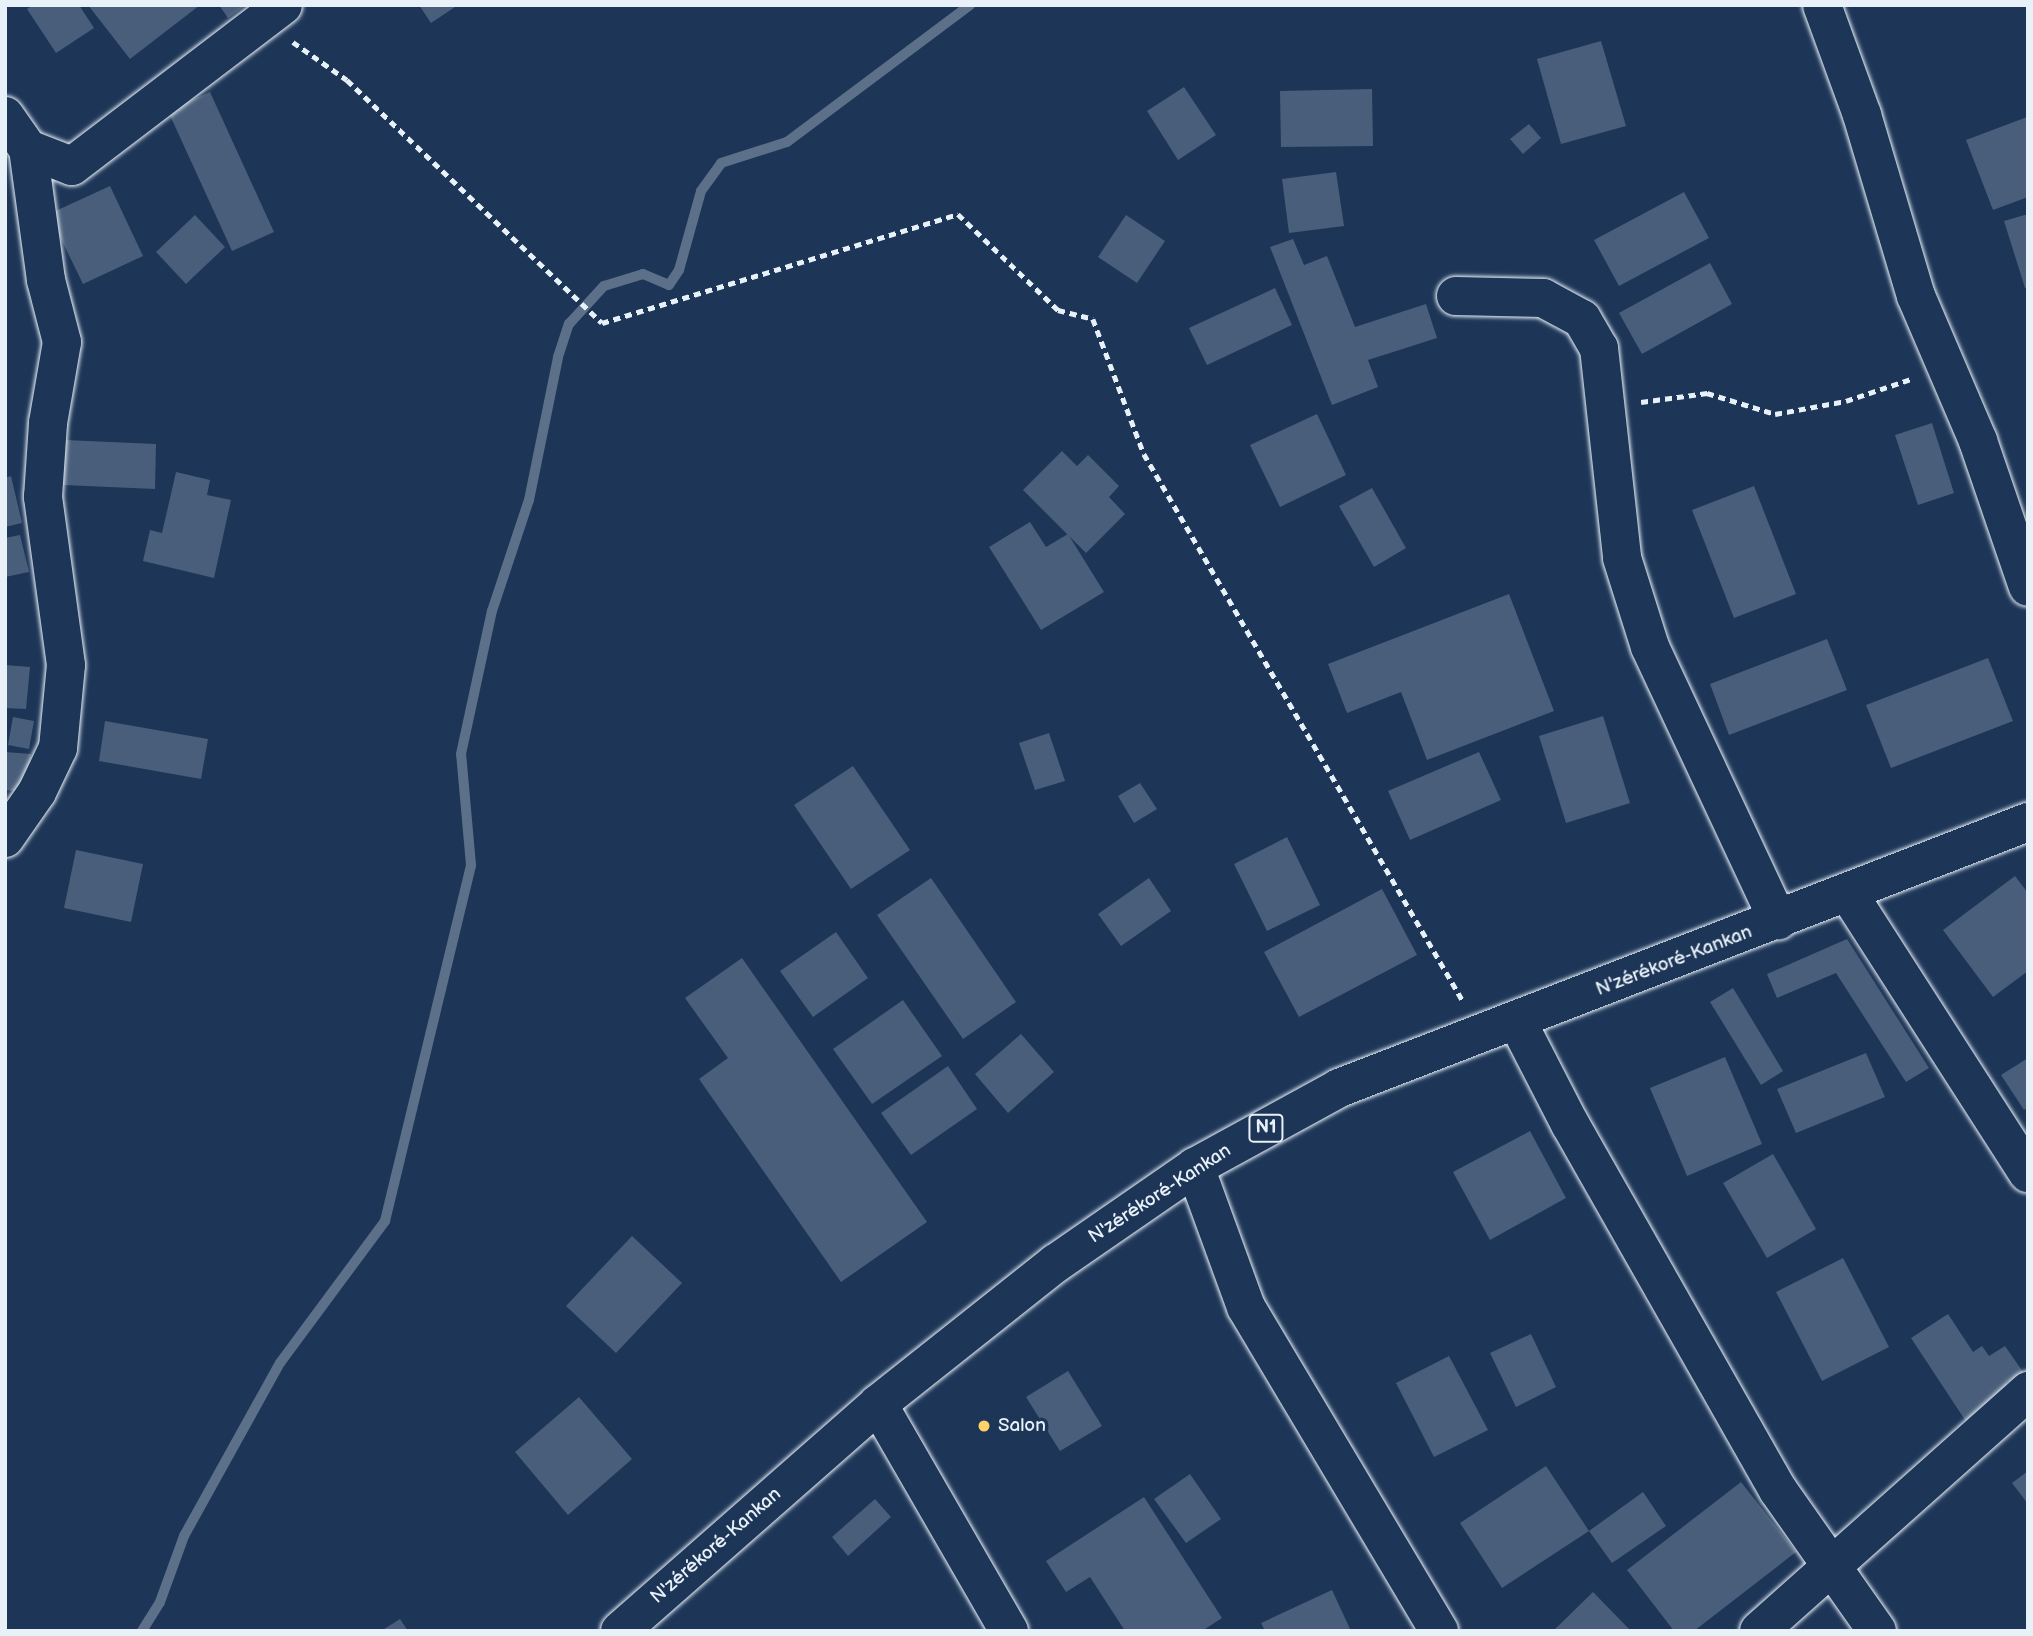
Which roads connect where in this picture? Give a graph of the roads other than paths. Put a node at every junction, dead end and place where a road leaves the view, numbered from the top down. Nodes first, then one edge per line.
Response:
1 (1822, 5) edge
2 (273, 13) edge
3 (5, 116) edge
4 (28, 149) junction
5 (1456, 296) dead end
6 (2028, 587) edge
7 (2028, 822) edge
8 (5, 838) edge
9 (1848, 893) junction
10 (1778, 920) junction
11 (1500, 1028) junction
12 (1195, 1167) junction
13 (2028, 1173) edge
14 (2028, 1391) edge
15 (878, 1404) junction
16 (1833, 1569) junction
17 (620, 1631) edge
18 (1009, 1631) edge
19 (1439, 1631) edge
20 (1759, 1631) edge
21 (1877, 1631) edge

1 - 6 main road
2 - 4 main road
3 - 4 main road
4 - 8 main road
5 - 10 main road
7 - 9 main road, N'zérékoré-Kankan / N1
9 - 10 main road, N'zérékoré-Kankan / N1
9 - 13 main road
10 - 11 main road, N'zérékoré-Kankan / N1
11 - 12 main road, N'zérékoré-Kankan / N1
11 - 16 main road
12 - 15 main road, N'zérékoré-Kankan / N1
12 - 19 main road
14 - 16 main road
15 - 17 main road, N'zérékoré-Kankan / N1
15 - 18 main road
16 - 20 main road
16 - 21 main road

